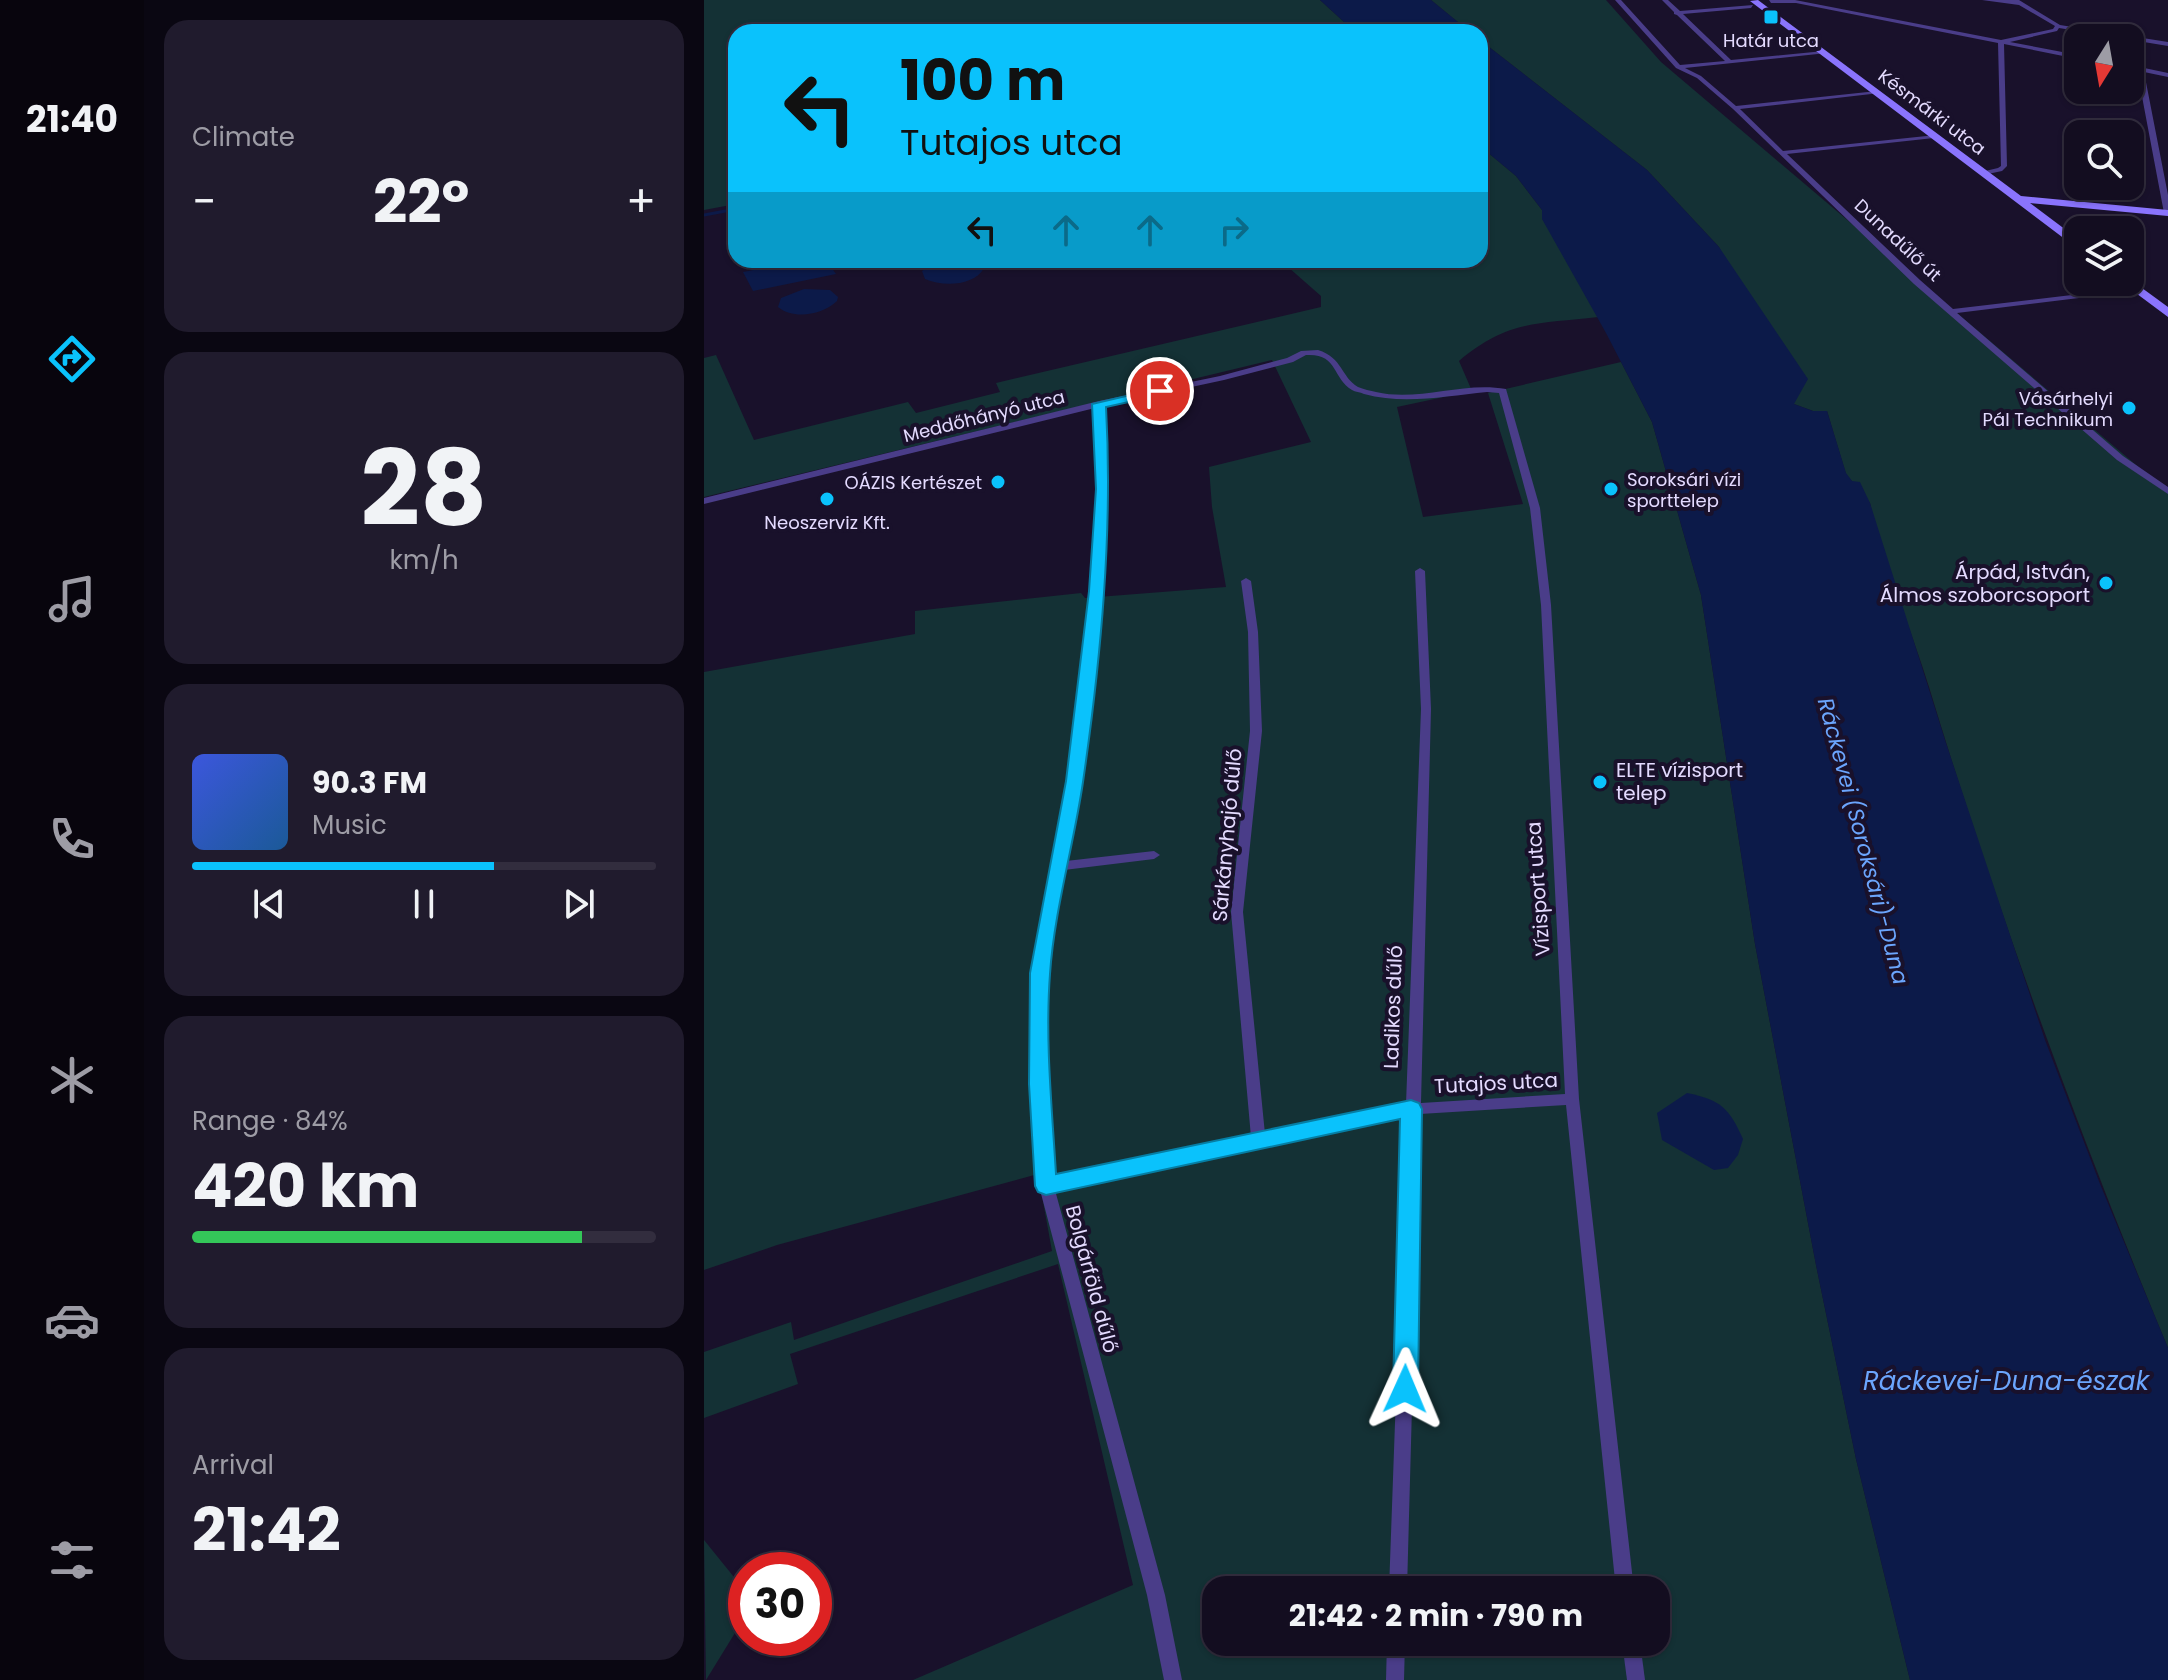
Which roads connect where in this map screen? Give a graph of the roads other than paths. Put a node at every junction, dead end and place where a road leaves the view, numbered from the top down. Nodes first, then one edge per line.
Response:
1 (1618, 0) edge
2 (1666, 0) edge
3 (1787, 0) edge
4 (1985, 0) edge
5 (1752, 2) edge
6 (1796, 2) junction
7 (2017, 2) edge
8 (1768, 3) edge
9 (1702, 10) junction
10 (1676, 13) junction
11 (2058, 26) junction
12 (2001, 42) junction
13 (2168, 44) edge
14 (1824, 53) junction
15 (2064, 54) edge
16 (1729, 61) junction
17 (1678, 67) junction
18 (2144, 70) edge
19 (2168, 75) edge
20 (2144, 90) edge
21 (1877, 93) junction
22 (1735, 108) junction
23 (1934, 136) junction
24 (1780, 153) junction
25 (1983, 173) junction
26 (2019, 199) junction
27 (2168, 213) edge
28 (2064, 233) edge
29 (2064, 295) edge
30 (2144, 295) edge
31 (1953, 311) junction
32 (2168, 313) edge
33 (1318, 352) joint
34 (1099, 404) junction
35 (2168, 491) edge
36 (704, 501) edge
37 (1420, 571) dead end
38 (1246, 581) dead end
39 (1154, 855) dead end
40 (1060, 866) junction
41 (1572, 1099) junction
42 (1411, 1109) junction
43 (1258, 1140) junction
44 (1046, 1186) junction
45 (1398, 1576) edge
46 (1623, 1576) edge
47 (1396, 1656) edge
48 (1633, 1656) edge
49 (1173, 1680) edge
50 (1395, 1680) edge
51 (1636, 1680) edge

1 - 17 street, Dunadűlő út
2 - 9 street
2 - 10 street
3 - 6 street
4 - 7 street
5 - 8 street, Késmárki utca
5 - 9 street
6 - 8 street
6 - 12 street
7 - 11 street
8 - 14 street, Késmárki utca
9 - 10 street
10 - 16 street
11 - 12 street
11 - 13 street
12 - 15 street
12 - 25 street
14 - 16 street
14 - 21 street, Késmárki utca
16 - 17 street
17 - 22 street, Dunadűlő út
18 - 19 street
20 - 27 street
21 - 22 street
21 - 23 street, Késmárki utca
22 - 24 street, Dunadűlő út
23 - 24 street
23 - 25 street, Késmárki utca
24 - 31 street, Dunadűlő út
25 - 26 street, Késmárki utca
26 - 27 street
26 - 28 street, Késmárki utca
29 - 31 street
30 - 32 street
31 - 35 street, Dunadűlő út
33 - 34 street, Meddőhányó utca
33 - 41 street, Vízisport utca
34 - 36 street, Meddőhányó utca
34 - 40 street, Bolgárföld dűlő
37 - 42 street, Ladikos dűlő
38 - 43 street, Sárkányhajó dűlő
39 - 40 street
40 - 44 street, Bolgárföld dűlő
41 - 42 street, Tutajos utca
41 - 46 street, Vízisport utca
42 - 43 street, Tutajos utca
42 - 45 street, Ladikos dűlő
43 - 44 street, Tutajos utca
44 - 49 street, Bolgárföld dűlő
47 - 50 street
48 - 51 street

